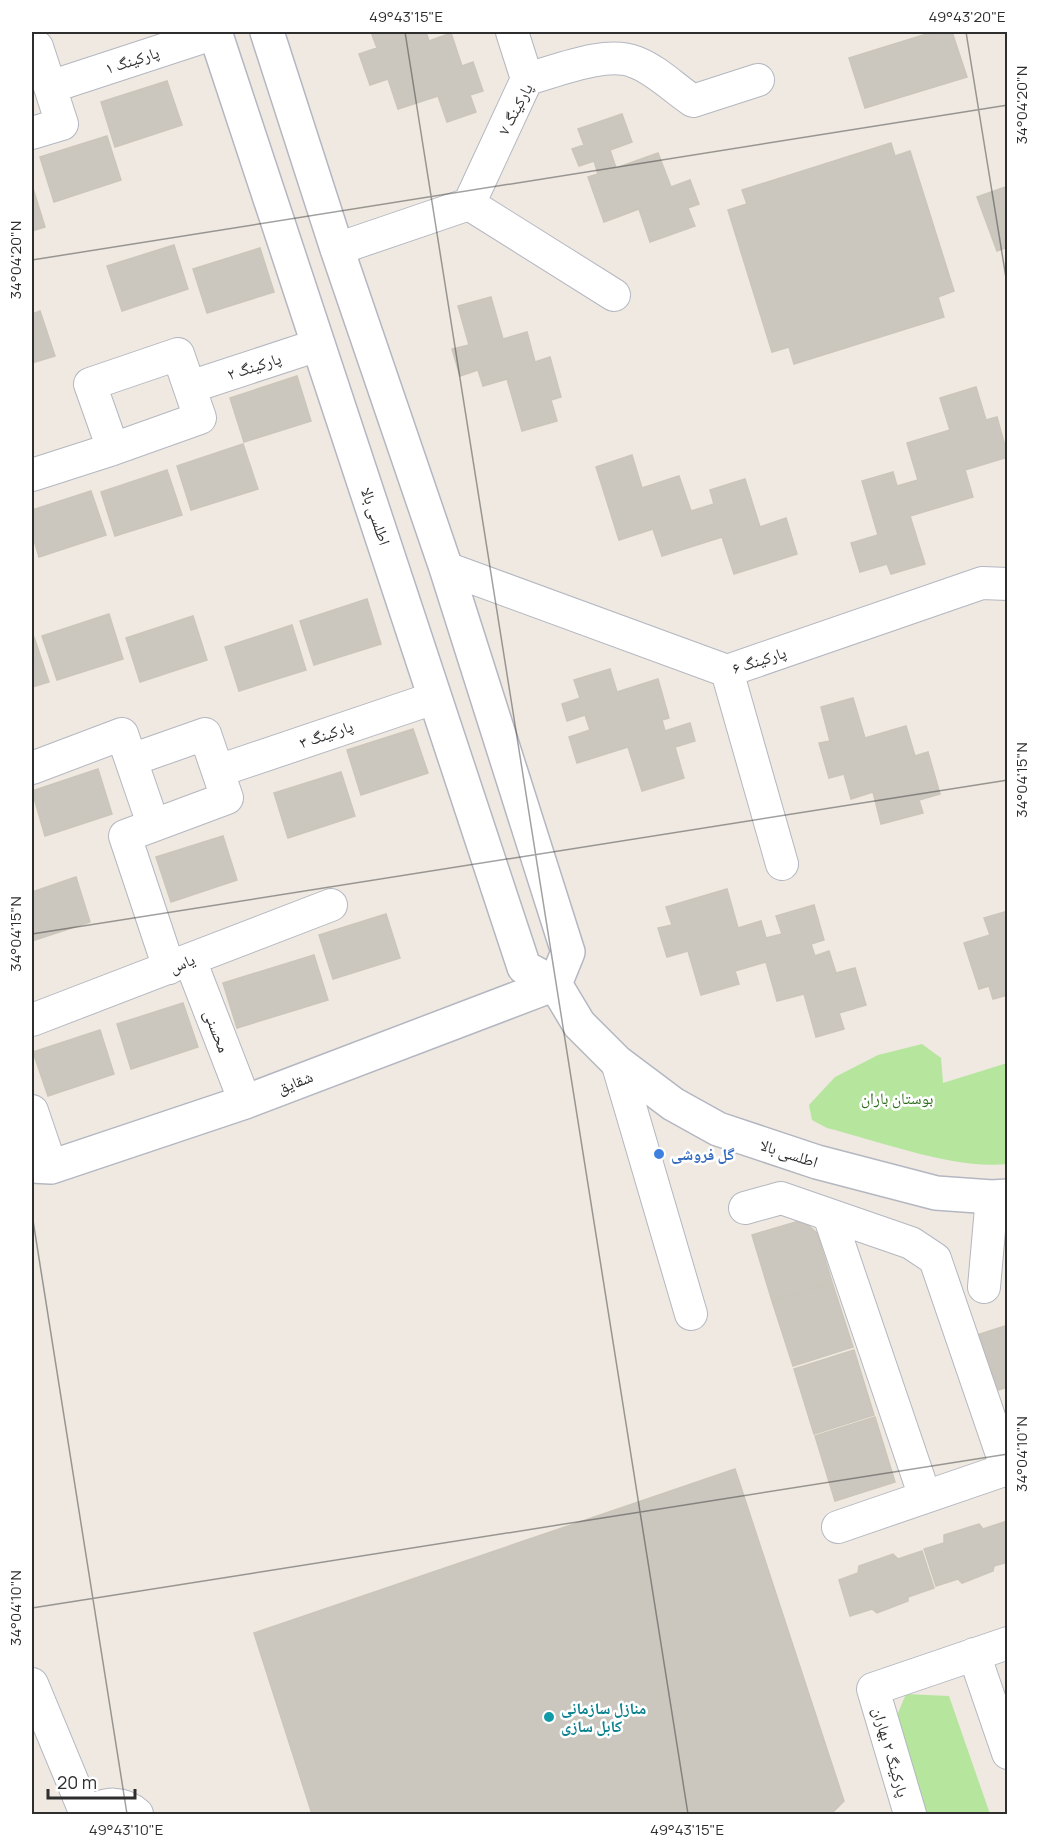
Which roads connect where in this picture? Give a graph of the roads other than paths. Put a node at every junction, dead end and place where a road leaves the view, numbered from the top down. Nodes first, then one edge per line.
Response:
1 (215, 32) edge
2 (267, 32) edge
3 (512, 32) edge
4 (32, 49) edge
5 (527, 80) junction
6 (758, 80) dead end
7 (50, 87) junction
8 (32, 134) edge
9 (469, 204) junction
10 (338, 249) junction
11 (614, 295) dead end
12 (318, 345) junction
13 (190, 387) junction
14 (113, 448) junction
15 (32, 475) edge
16 (446, 568) junction
17 (399, 583) junction
18 (1008, 584) edge
19 (727, 671) junction
20 (434, 698) junction
21 (131, 760) junction
22 (32, 768) edge
23 (218, 771) junction
24 (153, 824) junction
25 (782, 864) dead end
26 (331, 905) dead end
27 (179, 964) junction
28 (555, 984) junction
29 (32, 1020) edge
30 (617, 1062) junction
31 (245, 1102) junction
32 (32, 1111) edge
33 (41, 1166) edge
34 (1000, 1196) edge
35 (746, 1208) dead end
36 (829, 1215) junction
37 (996, 1283) edge
38 (949, 1299) junction
39 (691, 1314) dead end
40 (1003, 1445) edge
41 (925, 1497) junction
42 (838, 1527) dead end
43 (1008, 1643) edge
44 (974, 1654) junction
45 (32, 1684) edge
46 (1008, 1753) edge
47 (86, 1815) edge
48 (91, 1815) edge
49 (137, 1815) edge
50 (910, 1815) edge

1 - 7 street, پارکینگ ۱
1 - 12 street, اطلسی بالا
2 - 10 street
3 - 5 street
4 - 7 street
5 - 6 street, پارکینگ ۷
5 - 9 street, پارکینگ ۷
7 - 8 street
9 - 10 street
9 - 11 street
10 - 16 street
12 - 13 street, پارکینگ ۲
12 - 17 street, اطلسی بالا
13 - 14 street
13 - 14 street
14 - 15 street
16 - 17 street
16 - 19 street, پارکینگ ۶
16 - 28 street
17 - 20 street, اطلسی بالا
18 - 19 street, پارکینگ ۶
19 - 25 street
20 - 23 street, پارکینگ ۳
20 - 28 street, اطلسی بالا
21 - 22 street
21 - 23 street
21 - 24 street
23 - 24 street
24 - 27 street, محسنی
26 - 27 street, یاس
27 - 29 street, یاس
27 - 31 street, محسنی
28 - 30 street, اطلسی بالا
28 - 31 street, شقایق
30 - 34 street, اطلسی بالا
30 - 39 street
31 - 33 street, شقایق
32 - 33 street
34 - 37 street
35 - 36 street
36 - 38 street
36 - 41 street
37 - 38 street
38 - 40 street
40 - 41 street
41 - 42 street
43 - 44 street
44 - 46 street
44 - 50 street, پارکینگ ۲ بهاران
45 - 47 street
48 - 49 street

